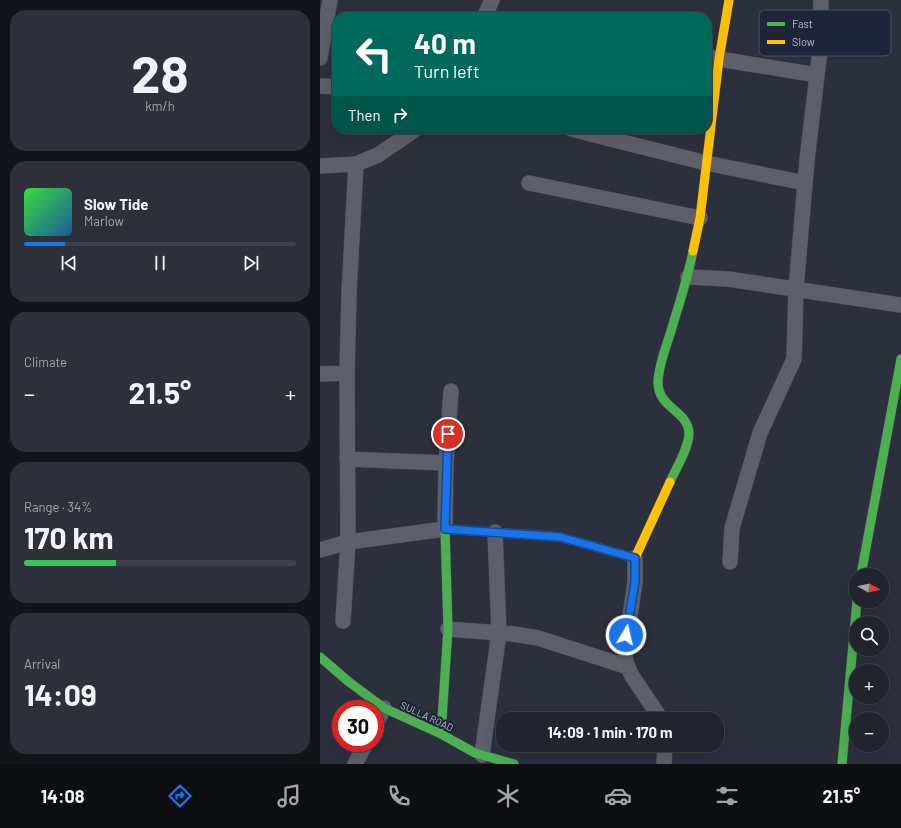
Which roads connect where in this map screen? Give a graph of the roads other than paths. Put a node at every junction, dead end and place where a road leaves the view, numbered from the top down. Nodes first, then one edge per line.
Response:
1 (330, 0) edge
2 (492, 0) edge
3 (729, 0) edge
4 (821, 0) edge
5 (821, 10) edge
6 (486, 12) edge
7 (819, 56) edge
8 (320, 58) edge
9 (713, 58) edge
10 (712, 73) edge
11 (817, 75) junction
12 (320, 86) edge
13 (332, 86) edge
14 (408, 134) edge
15 (591, 134) edge
16 (708, 134) edge
17 (706, 163) junction
18 (356, 164) junction
19 (320, 166) edge
20 (528, 183) dead end
21 (805, 183) junction
22 (700, 218) junction
23 (688, 277) junction
24 (796, 289) junction
25 (901, 305) edge
26 (901, 359) edge
27 (347, 373) junction
28 (320, 374) edge
29 (451, 391) dead end
30 (347, 459) junction
31 (446, 462) junction
32 (445, 529) junction
33 (495, 532) junction
34 (348, 542) junction
35 (320, 550) edge
36 (635, 558) junction
37 (730, 562) dead end
38 (863, 568) edge
39 (856, 608) edge
40 (343, 621) dead end
41 (448, 629) junction
42 (499, 632) junction
43 (320, 657) edge
44 (628, 667) junction
45 (373, 700) edge
46 (384, 708) edge
47 (656, 712) edge
48 (441, 734) junction
49 (361, 752) edge
50 (665, 752) edge
51 (476, 757) edge
52 (355, 764) edge
53 (514, 764) edge
54 (664, 764) edge
55 (842, 764) edge

1 - 8 street
2 - 6 street
3 - 9 street
4 - 5 street
7 - 11 street
9 - 10 street
9 - 11 street
11 - 21 street
12 - 13 street
14 - 18 street
15 - 17 street
16 - 17 street
17 - 21 street
17 - 22 street
18 - 19 street
18 - 27 street
20 - 22 street
21 - 24 street
22 - 23 street
23 - 24 street
23 - 36 street
24 - 25 street
24 - 37 street
26 - 38 street
27 - 28 street
27 - 30 street
29 - 31 street
30 - 31 street
30 - 34 street
31 - 32 street
32 - 33 street
32 - 34 street
32 - 41 street
33 - 36 street
33 - 42 street
34 - 35 street
34 - 40 street
36 - 44 street
39 - 55 street
41 - 42 street
41 - 48 street
42 - 44 street
42 - 51 street
43 - 45 street, SULLA ROAD
44 - 47 street
46 - 48 street, SULLA ROAD
48 - 51 street, SULLA ROAD
49 - 52 street
50 - 54 street
51 - 53 street, SULLA ROAD

